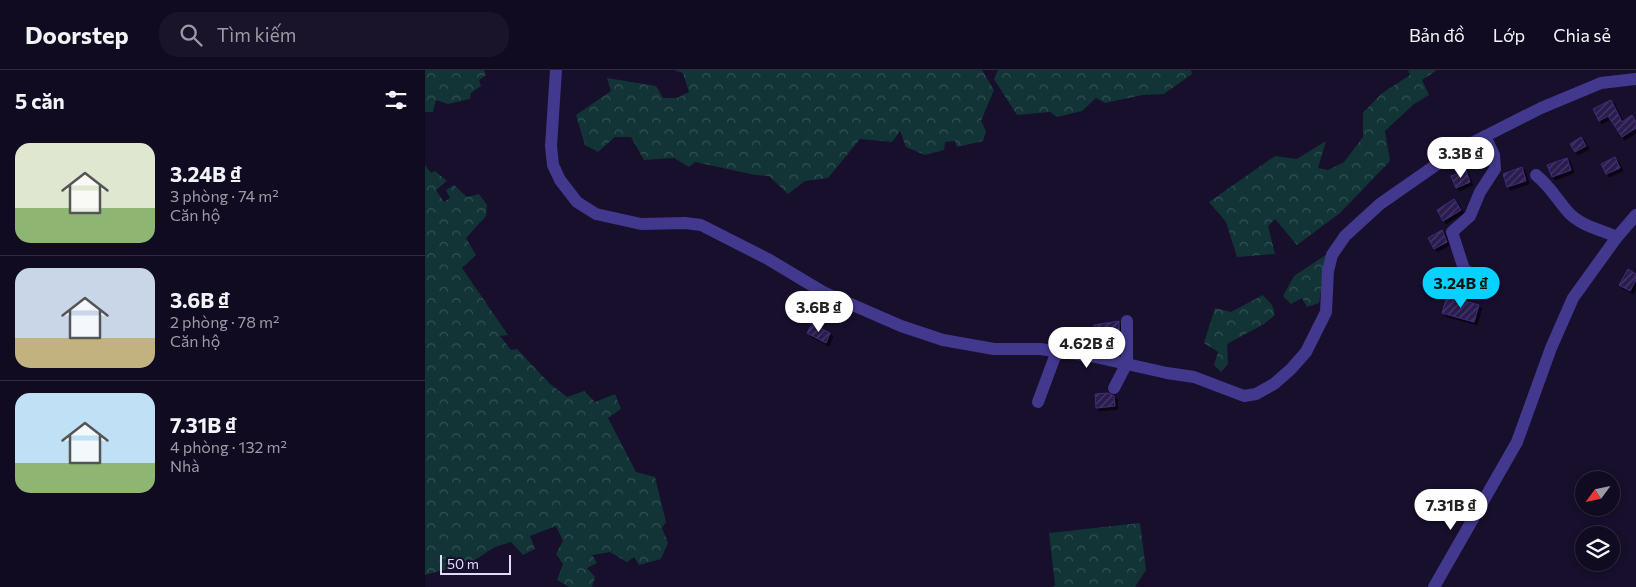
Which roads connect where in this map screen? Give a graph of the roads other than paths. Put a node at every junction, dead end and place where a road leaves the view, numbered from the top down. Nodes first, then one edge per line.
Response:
1 (556, 70) edge
2 (1636, 79) edge
3 (1485, 136) junction
4 (1536, 175) dead end
5 (1636, 215) edge
6 (1617, 237) junction
7 (1493, 287) dead end
8 (1127, 321) dead end
9 (1057, 351) junction
10 (1127, 363) junction
11 (1114, 388) dead end
12 (1039, 402) dead end
13 (1434, 587) edge

1 - 9 street
2 - 3 street
3 - 7 street
3 - 10 street
4 - 6 street
5 - 6 street
6 - 13 street
8 - 10 street
9 - 10 street
9 - 12 street
10 - 11 street

